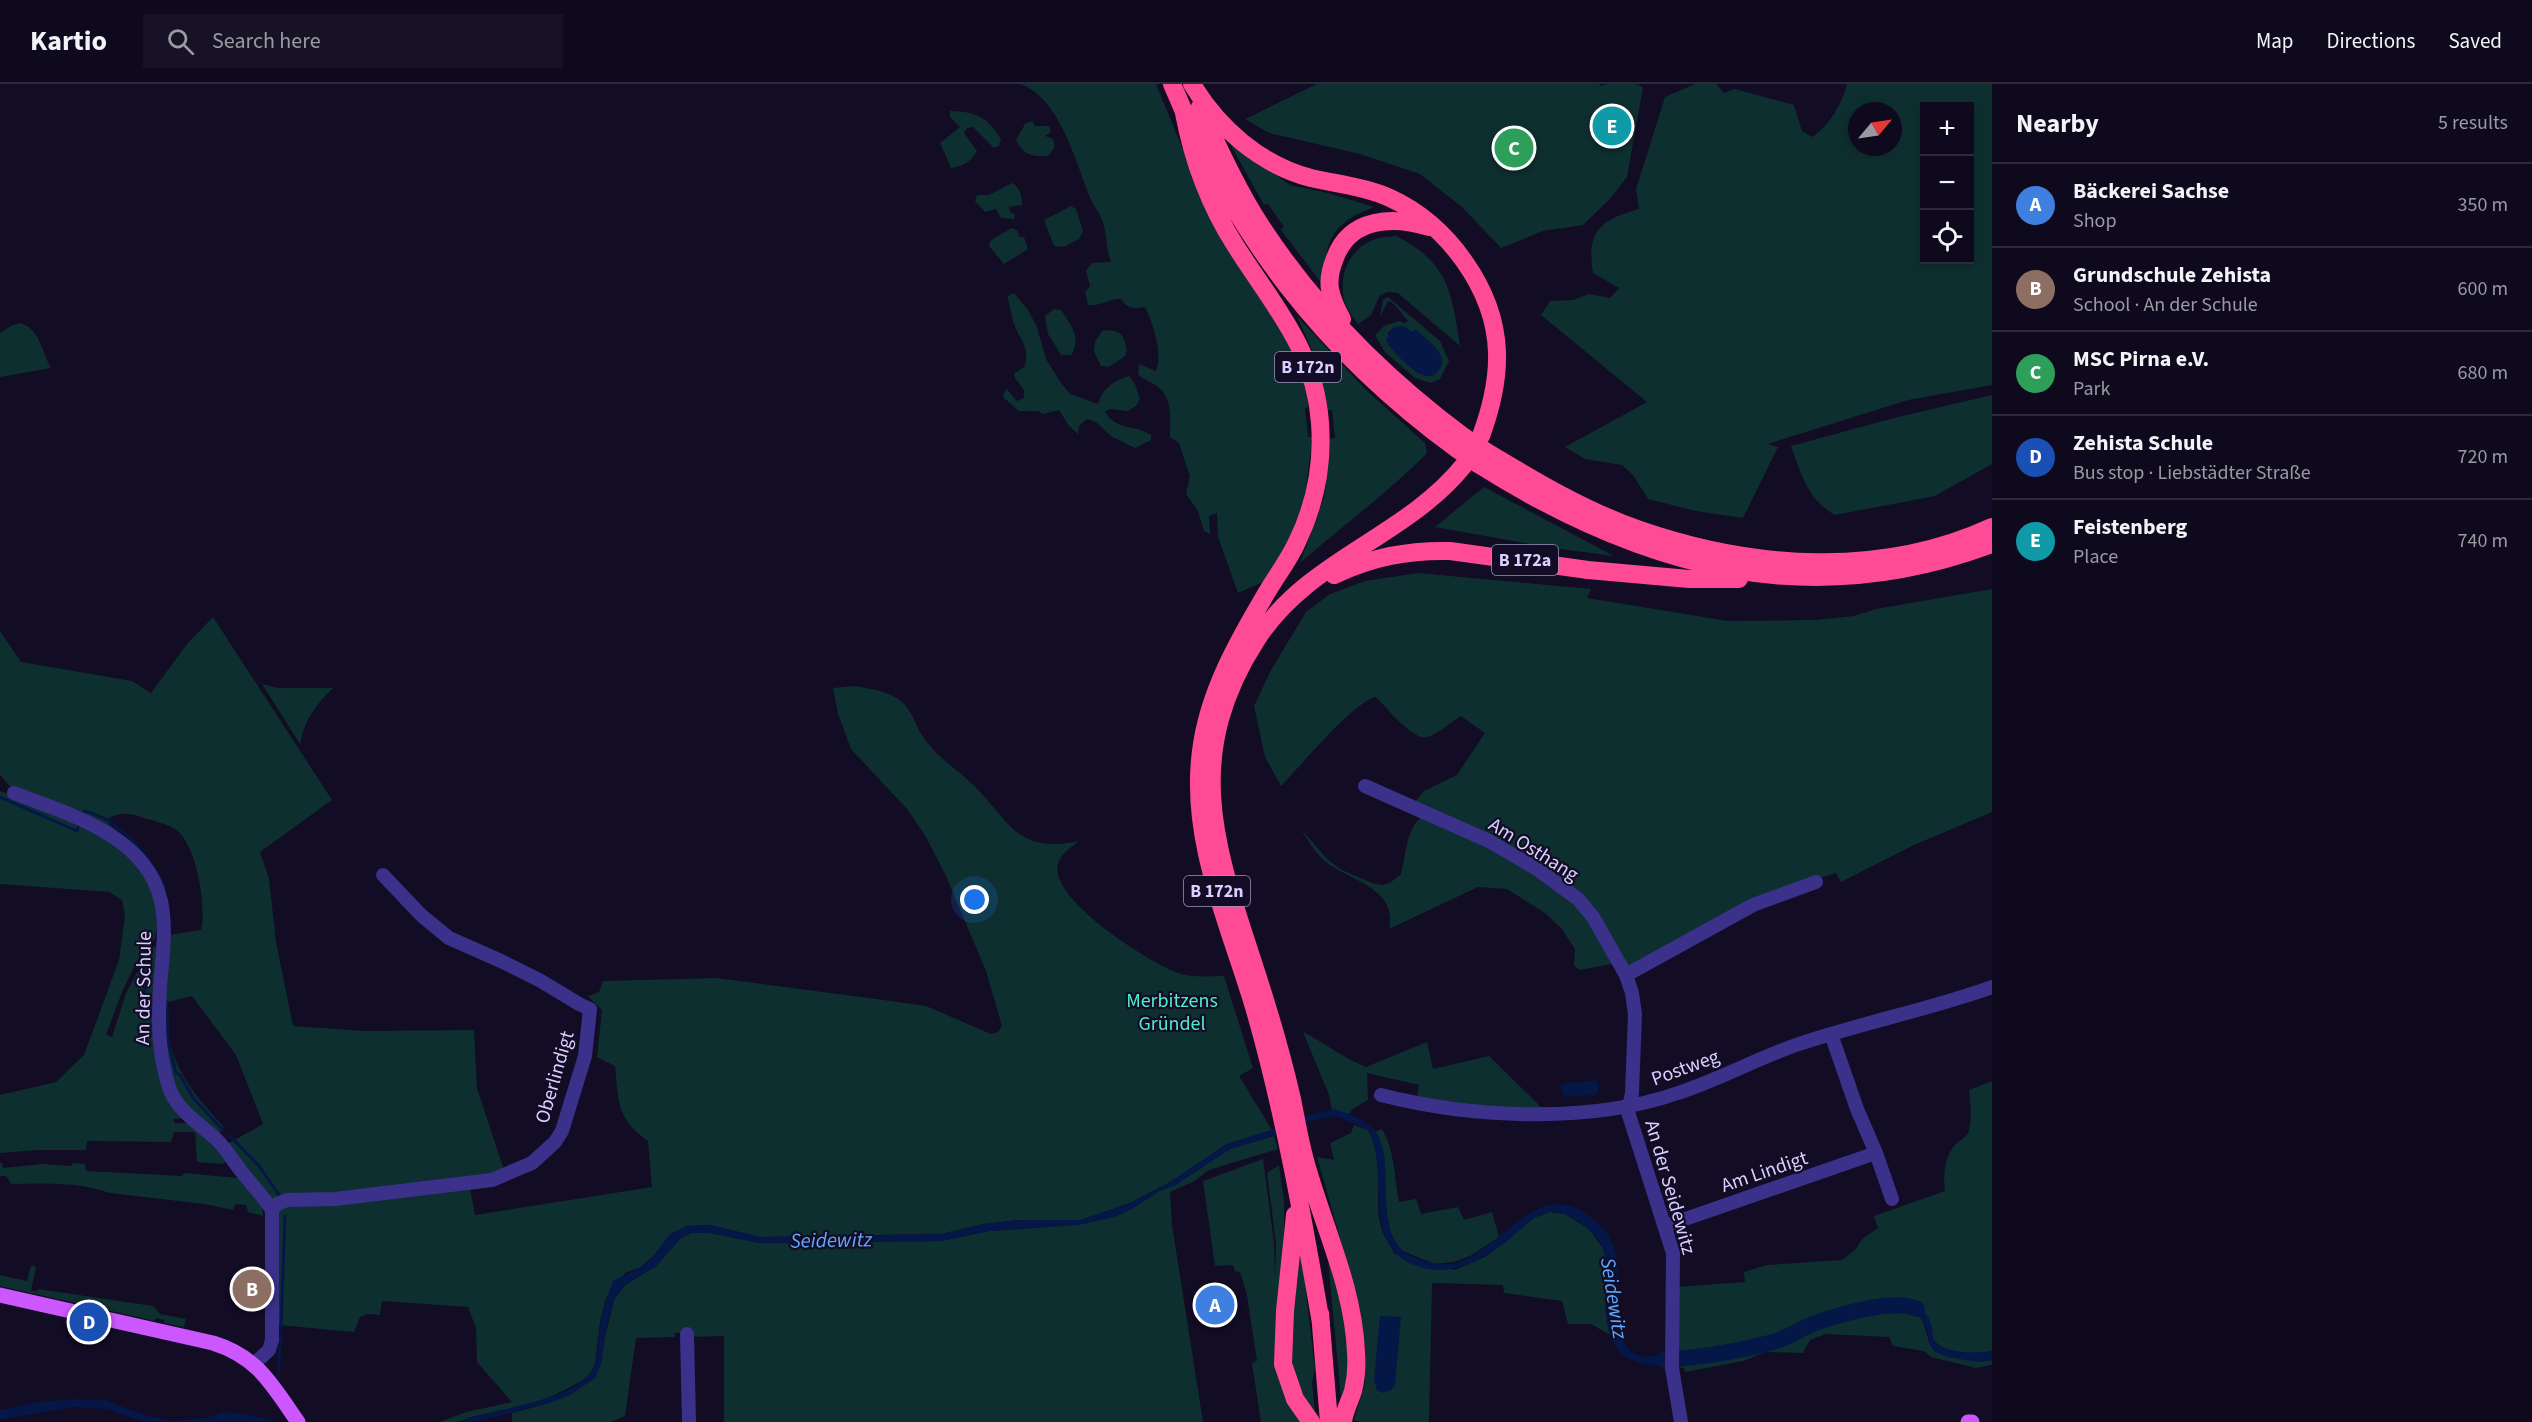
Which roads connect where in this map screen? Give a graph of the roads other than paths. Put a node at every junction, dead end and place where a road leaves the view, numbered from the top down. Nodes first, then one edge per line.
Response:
1 (1172, 84) edge
2 (1191, 84) edge
3 (1184, 113) junction
4 (1434, 229) junction
5 (1359, 345) junction
6 (1472, 450) junction
7 (1411, 515) junction
8 (1992, 527) edge
9 (1992, 544) edge
10 (1774, 577) junction
11 (1286, 603) junction
12 (1244, 633) junction
13 (1220, 698) junction
14 (1365, 786) dead end
15 (14, 793) dead end
16 (383, 875) dead end
17 (1816, 882) dead end
18 (1626, 975) junction
19 (1992, 987) edge
20 (1831, 1034) junction
21 (1381, 1095) dead end
22 (1628, 1106) junction
23 (1876, 1153) junction
24 (1301, 1173) junction
25 (1892, 1199) dead end
26 (272, 1210) junction
27 (1665, 1226) junction
28 (0, 1294) edge
29 (687, 1334) dead end
30 (254, 1364) junction
31 (1328, 1414) edge
32 (298, 1422) edge
33 (689, 1422) edge
34 (1311, 1422) edge
35 (1343, 1422) edge
36 (1681, 1422) edge

1 - 3 highway, B 172a
2 - 4 highway, B 172a
2 - 5 highway, B 172a
3 - 6 highway, B 172a
3 - 12 highway, B 172n
4 - 5 highway, B 172n
4 - 6 highway, B 172n
5 - 6 highway, B 172a
6 - 7 highway, B 172n
6 - 8 highway, B 172a
6 - 10 highway, B 172a
7 - 11 highway, B 172n
7 - 12 highway, B 172n
9 - 10 highway, B 172a
10 - 11 highway, B 172a
11 - 13 highway, B 172n
12 - 13 highway, B 172n
13 - 24 highway, B 172n
14 - 18 street, Am Osthang
15 - 26 street, An der Schule
16 - 26 street, Oberlindigt
17 - 18 street
18 - 22 street, Am Osthang
19 - 20 street, Postweg
20 - 22 street, Postweg
20 - 23 street
21 - 22 street, Postweg
22 - 27 street, An der Seidewitz
23 - 25 street
23 - 27 street, Am Lindigt
24 - 31 highway, B 172n
24 - 34 highway
24 - 35 highway, B 172n
26 - 30 street
27 - 36 street, An der Seidewitz
28 - 30 main road
29 - 33 street
30 - 32 main road

